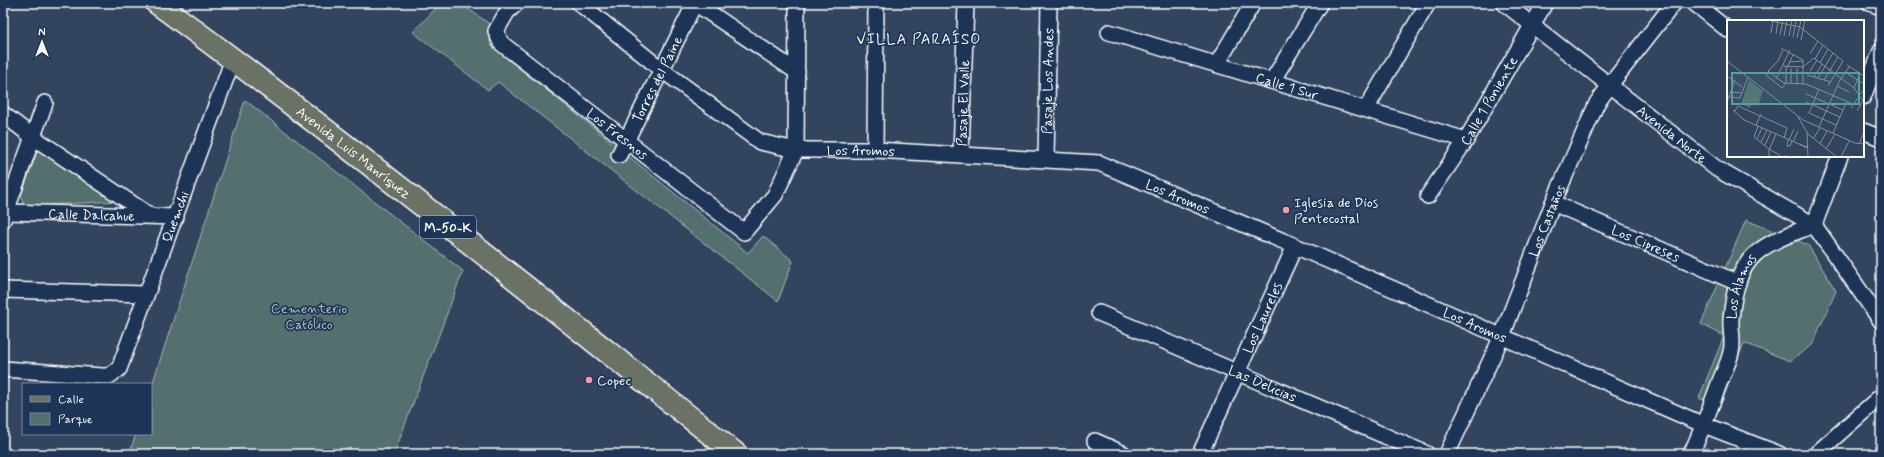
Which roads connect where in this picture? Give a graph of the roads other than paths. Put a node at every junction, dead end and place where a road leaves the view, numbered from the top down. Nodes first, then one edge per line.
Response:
1 (157, 3) edge
2 (517, 3) edge
3 (579, 3) edge
4 (695, 3) edge
5 (797, 3) edge
6 (876, 3) edge
7 (966, 3) edge
8 (1049, 3) edge
9 (1253, 3) edge
10 (1320, 3) edge
11 (1428, 3) edge
12 (1504, 3) edge
13 (1545, 3) edge
14 (1674, 3) edge
15 (1694, 3) edge
16 (1870, 3) edge
17 (1881, 7) edge
18 (1532, 24) junction
19 (1727, 29) edge
20 (1109, 32) dead end
21 (1881, 51) edge
22 (232, 59) junction
23 (1217, 64) junction
24 (662, 70) junction
25 (797, 72) junction
26 (1272, 81) junction
27 (1610, 85) junction
28 (1864, 94) edge
29 (45, 103) dead end
30 (1366, 109) junction
31 (3, 114) edge
32 (1864, 131) edge
33 (33, 137) junction
34 (1881, 138) edge
35 (625, 140) junction
36 (1466, 140) junction
37 (796, 150) junction
38 (875, 150) junction
39 (619, 154) dead end
40 (961, 155) junction
41 (1840, 157) edge
42 (1046, 159) junction
43 (1428, 196) dead end
44 (1553, 203) junction
45 (4, 214) edge
46 (149, 215) junction
47 (176, 217) junction
48 (1814, 225) junction
49 (1295, 246) junction
50 (1738, 283) junction
51 (3, 290) edge
52 (146, 294) junction
53 (1099, 313) dead end
54 (1881, 321) edge
55 (1502, 336) junction
56 (3, 369) edge
57 (1236, 372) junction
58 (1881, 396) edge
59 (1704, 425) junction
60 (1095, 442) dead end
61 (736, 454) edge
62 (1124, 454) edge
63 (1200, 454) edge
64 (1427, 454) edge
65 (1446, 454) edge
66 (1690, 454) edge
67 (1779, 454) edge
68 (1816, 454) edge

1 - 22 main road, Avenida Luis Manríquez / M-50-K
2 - 35 street, Los Fresnos
3 - 24 street, Los Aromos
4 - 24 street, Torres del Paine
4 - 25 street
5 - 25 street
6 - 38 street
7 - 40 street, Pasaje El Valle
8 - 42 street, Pasaje Los Andes
9 - 23 street
10 - 26 street
11 - 30 street
12 - 18 street, Avenida Norte
13 - 18 street, Calle 1 Poniente
14 - 27 street, Los Castaños
15 - 19 street
16 - 17 street
18 - 27 street, Avenida Norte
18 - 36 street, Calle 1 Poniente
20 - 23 street, Calle 1 Sur
21 - 28 street
22 - 47 street, Quemchi
22 - 61 main road, Avenida Luis Manríquez / M-50-K
23 - 26 street, Calle 1 Sur
24 - 35 street, Torres del Paine
24 - 37 street, Los Aromos
25 - 37 street
26 - 30 street, Calle 1 Sur
27 - 44 street, Los Castaños
27 - 48 street, Avenida Norte
29 - 33 street
30 - 36 street, Calle 1 Sur
31 - 33 street
32 - 34 street
33 - 45 street
33 - 46 street
35 - 37 street, Los Fresnos
35 - 39 street, Torres del Paine
36 - 43 street, Calle 1 Poniente
37 - 38 street, Los Aromos
38 - 40 street, Los Aromos
40 - 42 street, Los Aromos
41 - 48 street
42 - 49 street, Los Aromos
44 - 50 street, Los Cipreses
44 - 55 street, Los Castaños
45 - 46 street, Calle Dalcahue
46 - 47 street, Calle Dalcahue
47 - 52 street, Quemchi
48 - 50 street, Los Álamos
48 - 54 street, Avenida Norte
49 - 55 street, Los Aromos
49 - 57 street, Los Laureles
50 - 59 street, Los Álamos
51 - 52 street
52 - 56 street, Quemchi
53 - 57 street, Las Delicias
55 - 59 street, Los Aromos
55 - 65 street, Los Castaños
57 - 63 street, Los Laureles
57 - 64 street, Las Delicias
58 - 68 street
59 - 66 street, Los Álamos
59 - 67 street, Los Aromos
60 - 62 street

